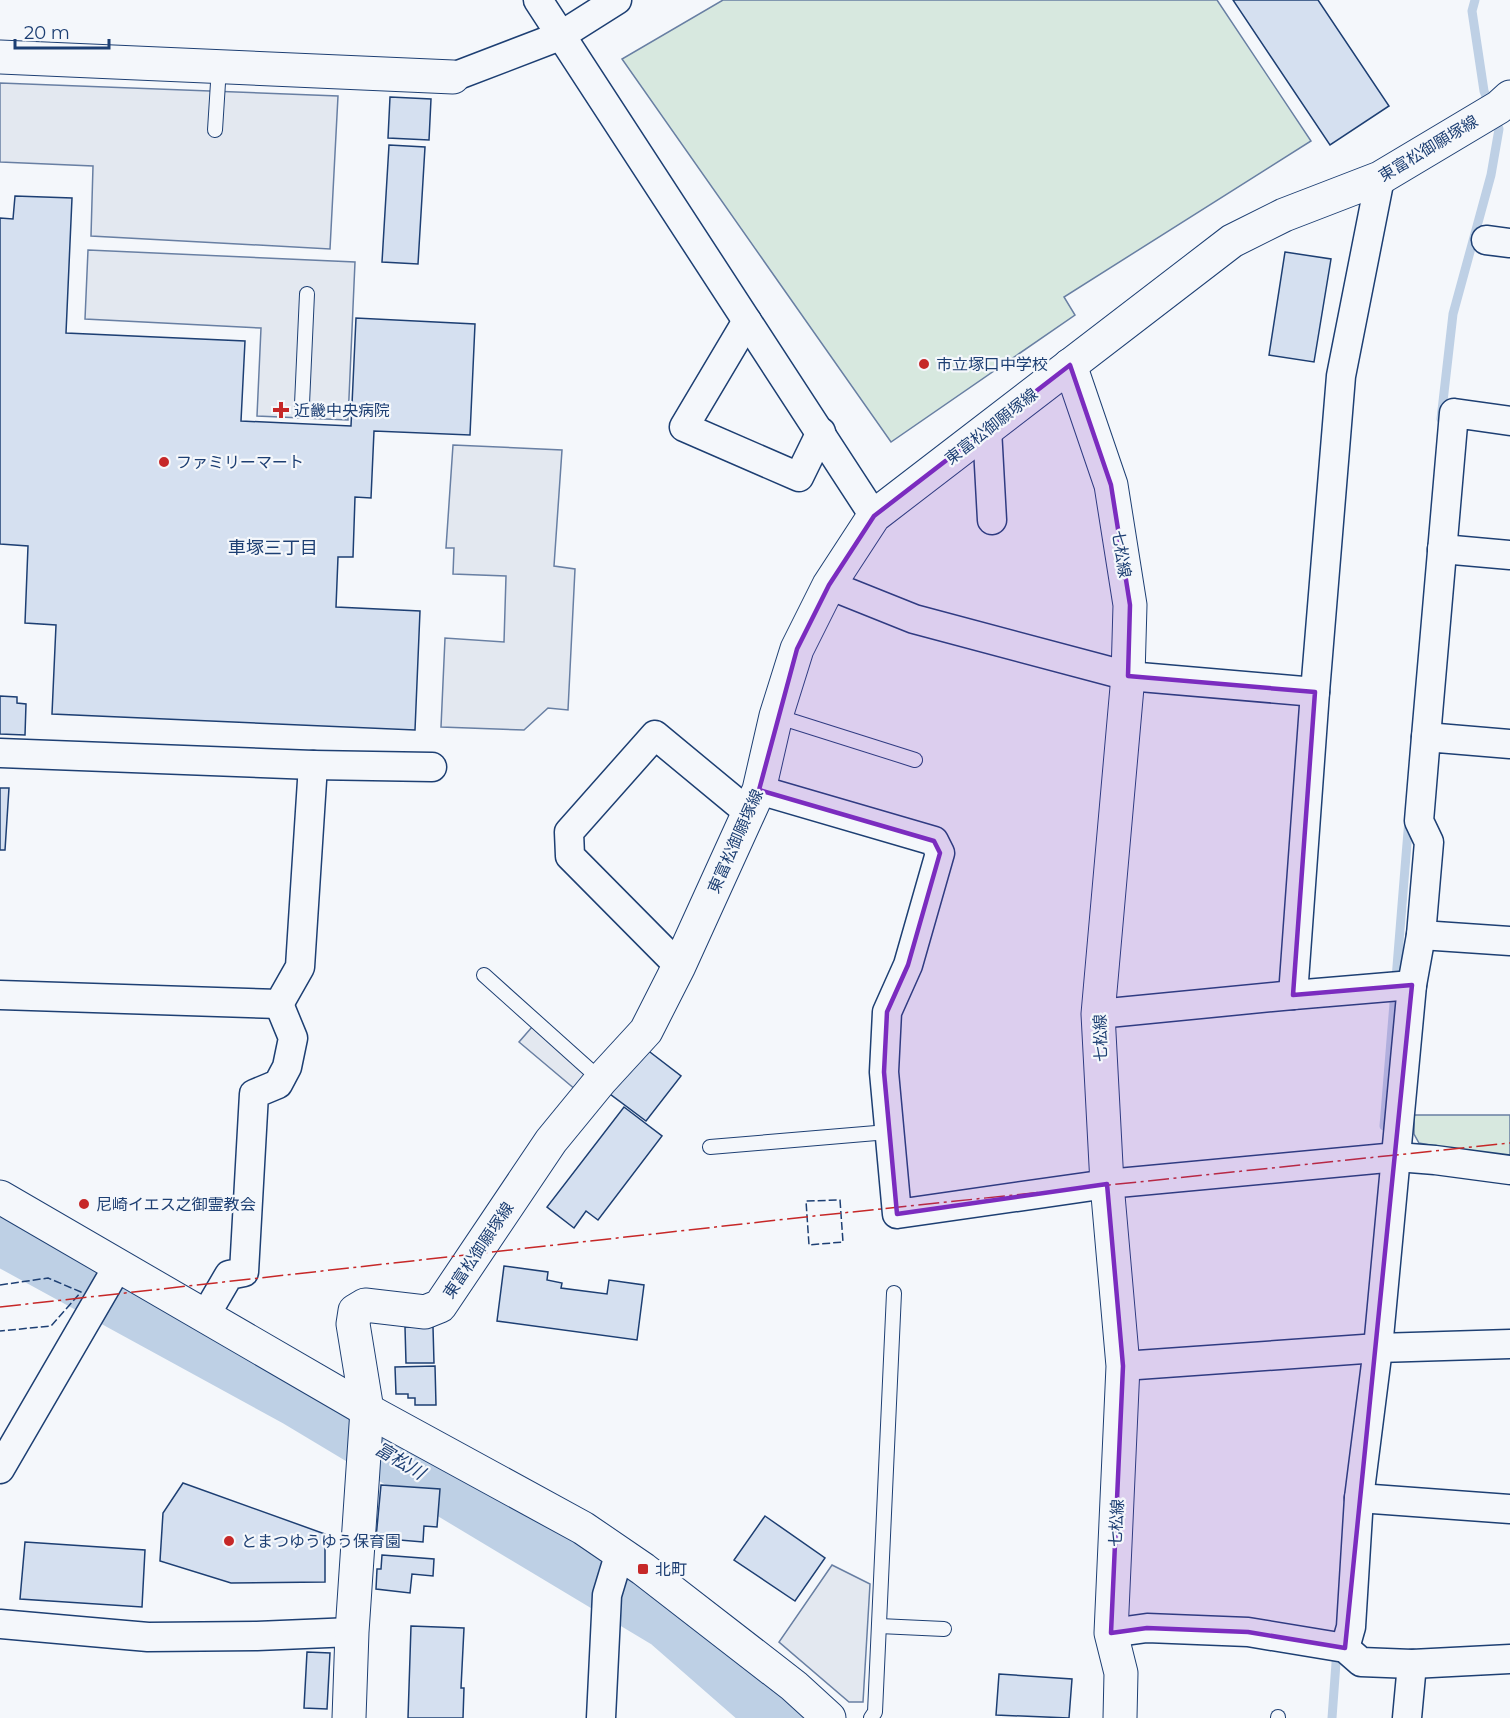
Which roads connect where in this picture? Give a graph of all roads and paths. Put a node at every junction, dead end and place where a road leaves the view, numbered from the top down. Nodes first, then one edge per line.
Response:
1 (538, 0) edge
2 (617, 0) edge
3 (560, 36) junction
4 (0, 57) edge
5 (219, 67) junction
6 (453, 77) joint
7 (1498, 106) edge
8 (215, 130) dead end
9 (1380, 178) junction
10 (307, 294) dead end
11 (747, 321) junction
12 (1070, 365) junction
13 (302, 404) dead end
14 (1510, 421) edge
15 (987, 429) junction
16 (821, 432) junction
17 (874, 516) junction
18 (992, 520) dead end
19 (1442, 549) junction
20 (1510, 555) edge
21 (829, 585) junction
22 (1128, 676) junction
23 (1315, 692) junction
24 (776, 716) junction
25 (1426, 736) junction
26 (1510, 744) edge
27 (0, 753) edge
28 (915, 760) dead end
29 (313, 765) junction
30 (432, 767) dead end
31 (754, 801) junction
32 (1421, 935) junction
33 (1510, 941) edge
34 (679, 966) junction
35 (484, 975) dead end
36 (1412, 984) junction
37 (1293, 995) junction
38 (0, 996) edge
39 (279, 1004) junction
40 (1098, 1014) junction
41 (601, 1080) junction
42 (888, 1132) junction
43 (710, 1147) dead end
44 (1397, 1157) junction
45 (1510, 1170) edge
46 (1107, 1184) junction
47 (0, 1197) edge
48 (118, 1266) junction
49 (894, 1293) dead end
50 (205, 1316) junction
51 (1510, 1344) edge
52 (1378, 1348) junction
53 (1124, 1366) junction
54 (367, 1410) junction
55 (0, 1469) edge
56 (1359, 1498) junction
57 (1510, 1509) edge
58 (613, 1575) junction
59 (0, 1624) edge
60 (879, 1626) junction
61 (944, 1629) dead end
62 (352, 1632) junction
63 (1111, 1633) junction
64 (1338, 1647) junction
65 (1510, 1658) edge
66 (1412, 1664) junction
67 (349, 1718) edge
68 (601, 1718) edge
69 (829, 1718) edge
70 (871, 1718) edge
71 (1120, 1718) edge
72 (1407, 1718) edge

1 - 3 street
2 - 3 street
3 - 6 street
3 - 11 street
4 - 5 street
5 - 6 street
5 - 8 lane
7 - 9 street, 東富松御願塚線
9 - 12 street, 東富松御願塚線
9 - 23 street
10 - 13 lane
11 - 16 street
11 - 16 street
12 - 15 street, 東富松御願塚線
12 - 22 street, 七松線
14 - 19 street
15 - 17 street, 東富松御願塚線
15 - 18 street
16 - 17 street
17 - 21 street, 東富松御願塚線
19 - 20 street
19 - 25 street
21 - 22 street
21 - 24 street, 東富松御願塚線
22 - 23 street
22 - 40 street, 七松線
23 - 37 street
24 - 28 lane
24 - 31 street, 東富松御願塚線
25 - 26 street
25 - 32 street
27 - 29 street
29 - 30 street
29 - 39 street
31 - 34 street, 東富松御願塚線
31 - 34 street
31 - 42 street
32 - 33 street
32 - 36 street
34 - 41 street, 東富松御願塚線
35 - 41 lane
36 - 37 street
36 - 44 street
37 - 40 street
38 - 39 street
39 - 50 street
40 - 46 street, 七松線
41 - 54 street, 東富松御願塚線
42 - 43 lane
42 - 46 street
44 - 45 street
44 - 46 street
44 - 52 street
46 - 53 street, 七松線
47 - 48 street
48 - 50 street
48 - 55 street
49 - 60 lane
50 - 54 street
51 - 52 street
52 - 53 street
52 - 56 street
53 - 63 street, 七松線
54 - 58 street
54 - 62 street, 東富松御願塚線
56 - 57 street
56 - 64 street
58 - 68 street
58 - 69 street
59 - 62 street
60 - 61 lane
60 - 70 lane
62 - 67 street, 東富松御願塚線
63 - 64 street
63 - 71 street, 七松線
64 - 66 street
65 - 66 street
66 - 72 street

